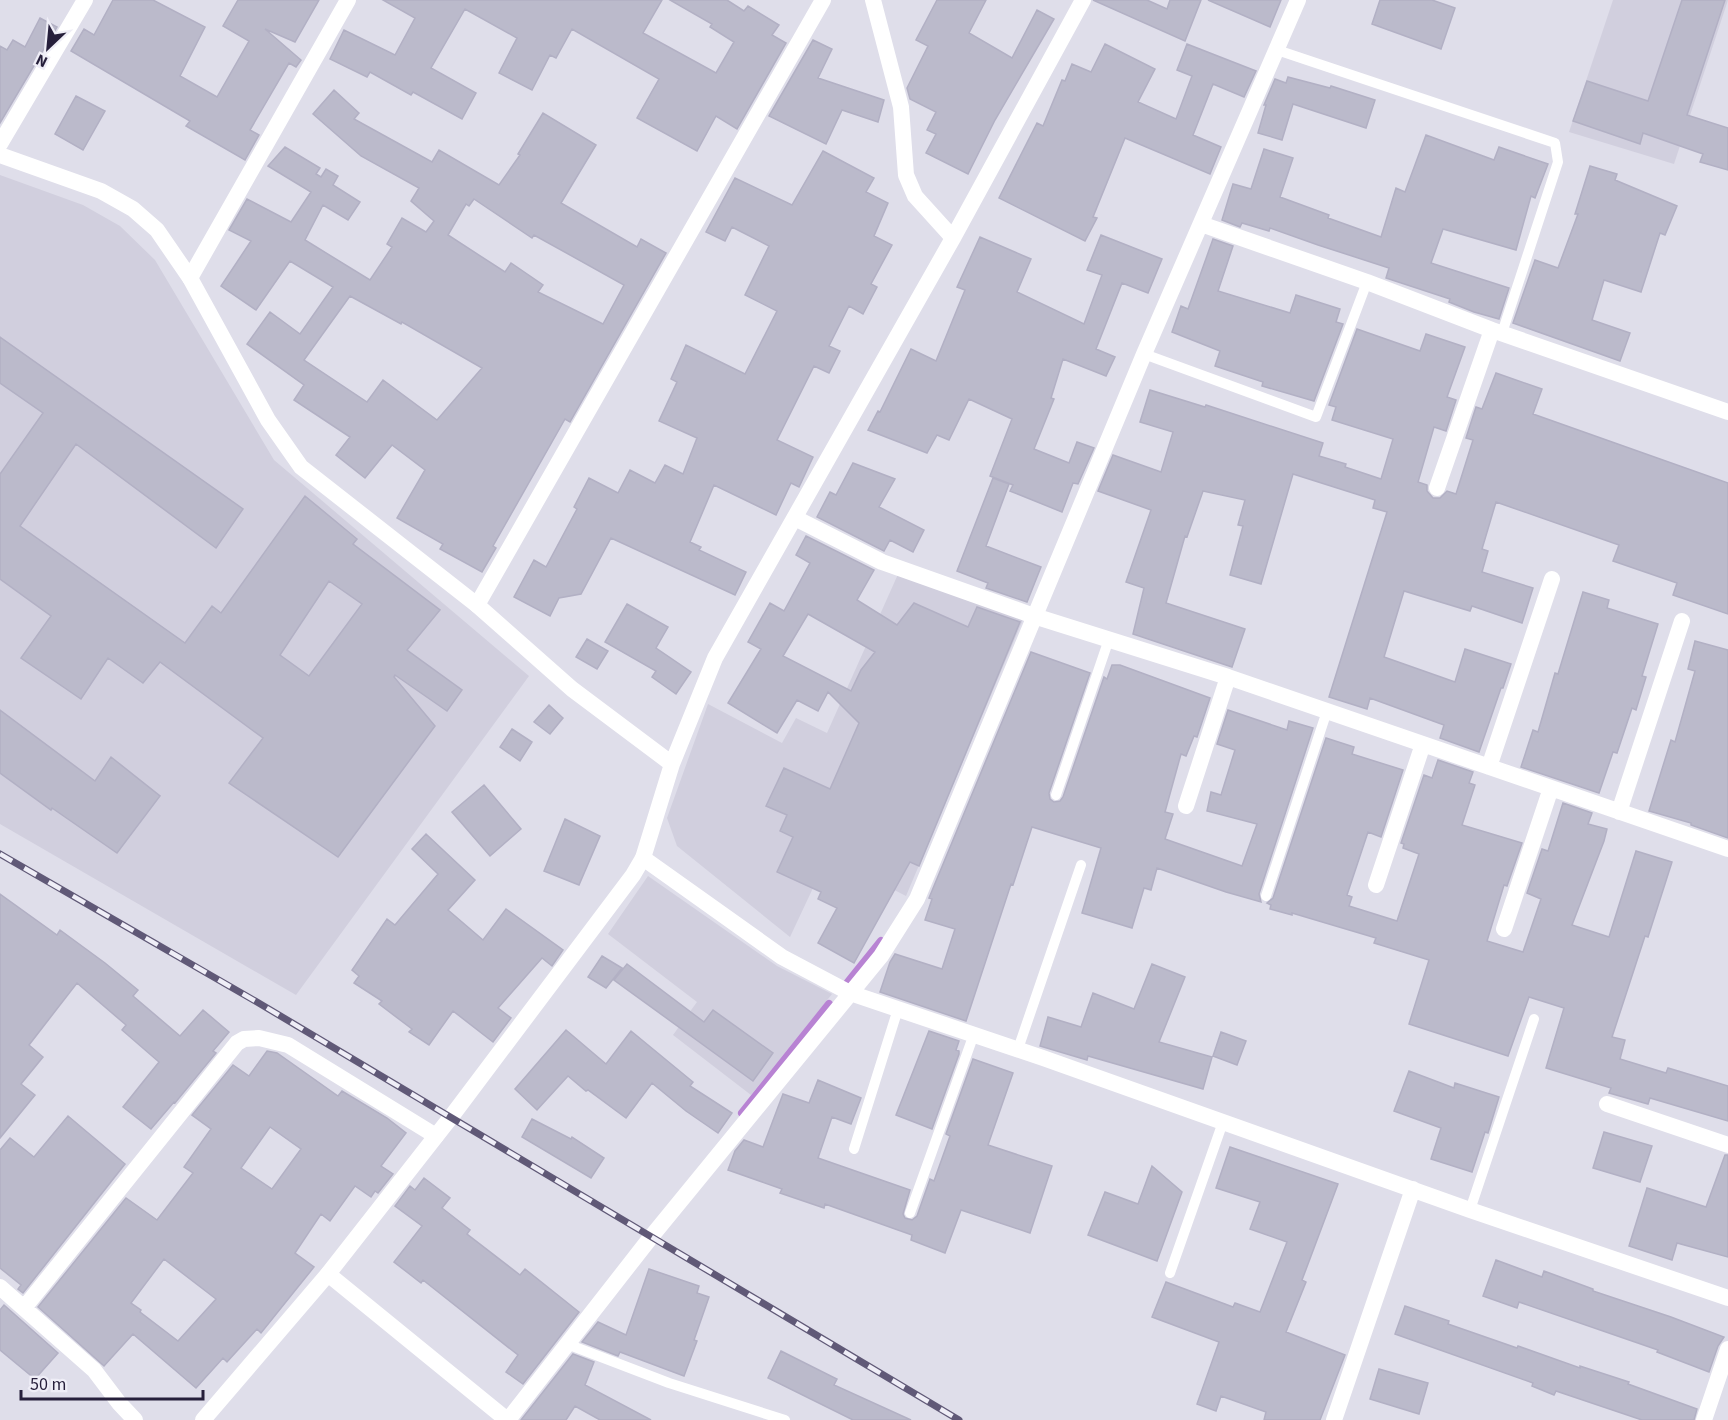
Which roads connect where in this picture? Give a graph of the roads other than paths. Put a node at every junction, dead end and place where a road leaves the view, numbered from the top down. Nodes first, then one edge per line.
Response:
1 (85, 0) edge
2 (348, 0) edge
3 (824, 0) edge
4 (873, 0) edge
5 (1083, 0) edge
6 (1298, 0) edge
7 (1277, 50) junction
8 (0, 144) edge
9 (0, 155) edge
10 (1201, 224) junction
11 (953, 238) junction
12 (190, 278) junction
13 (1367, 282) junction
14 (1497, 331) junction
15 (1144, 354) junction
16 (1728, 412) edge
17 (1437, 488) dead end
18 (795, 518) junction
19 (1551, 579) dead end
20 (477, 605) junction
21 (1034, 616) junction
22 (1682, 621) dead end
23 (1109, 639) junction
24 (1228, 677) junction
25 (1327, 711) junction
26 (1423, 744) junction
27 (672, 764) junction
28 (1489, 767) junction
29 (1551, 788) junction
30 (1056, 795) dead end
31 (1186, 806) dead end
32 (1619, 812) junction
33 (1728, 849) edge
34 (643, 858) junction
35 (1081, 866) dead end
36 (1377, 885) dead end
37 (1266, 896) dead end
38 (1504, 929) dead end
39 (850, 993) junction
40 (898, 1009) junction
41 (1534, 1019) dead end
42 (974, 1034) junction
43 (1018, 1049) junction
44 (1607, 1104) dead end
45 (1223, 1122) junction
46 (436, 1136) junction
47 (1728, 1145) edge
48 (854, 1149) dead end
49 (1413, 1189) junction
50 (1470, 1210) junction
51 (910, 1213) dead end
52 (1170, 1273) dead end
53 (328, 1274) junction
54 (0, 1287) edge
55 (1728, 1298) edge
56 (24, 1308) junction
57 (567, 1344) junction
58 (1728, 1349) edge
59 (135, 1420) edge
60 (203, 1420) edge
61 (507, 1420) edge
62 (785, 1420) edge
63 (1334, 1420) edge
64 (1704, 1420) edge

1 - 8 street
2 - 12 street
3 - 20 street
4 - 11 street
5 - 11 street
6 - 7 street
7 - 10 street
7 - 14 lane
9 - 12 street
10 - 13 street
10 - 15 street
11 - 18 street
12 - 20 street
13 - 14 street
13 - 15 lane
14 - 16 street
14 - 17 street
15 - 21 street
18 - 21 street
18 - 27 street
19 - 28 street
20 - 27 street
21 - 23 street
21 - 39 street
22 - 32 street
23 - 24 street
23 - 30 lane
24 - 25 street
24 - 31 street
25 - 26 street
25 - 37 lane
26 - 28 street
26 - 36 street
27 - 34 street
28 - 29 street
29 - 32 street
29 - 38 street
32 - 33 street
34 - 39 street
34 - 46 street
35 - 43 lane
39 - 40 street
39 - 57 street
40 - 42 street
40 - 48 lane
41 - 50 lane
42 - 43 street
42 - 51 lane
43 - 45 street
44 - 47 street
45 - 49 street
45 - 52 lane
46 - 53 street
46 - 56 street
49 - 50 street
49 - 63 street
50 - 55 street
53 - 60 street
53 - 61 street
54 - 56 street
56 - 59 street
57 - 61 street
57 - 62 lane
58 - 64 street

